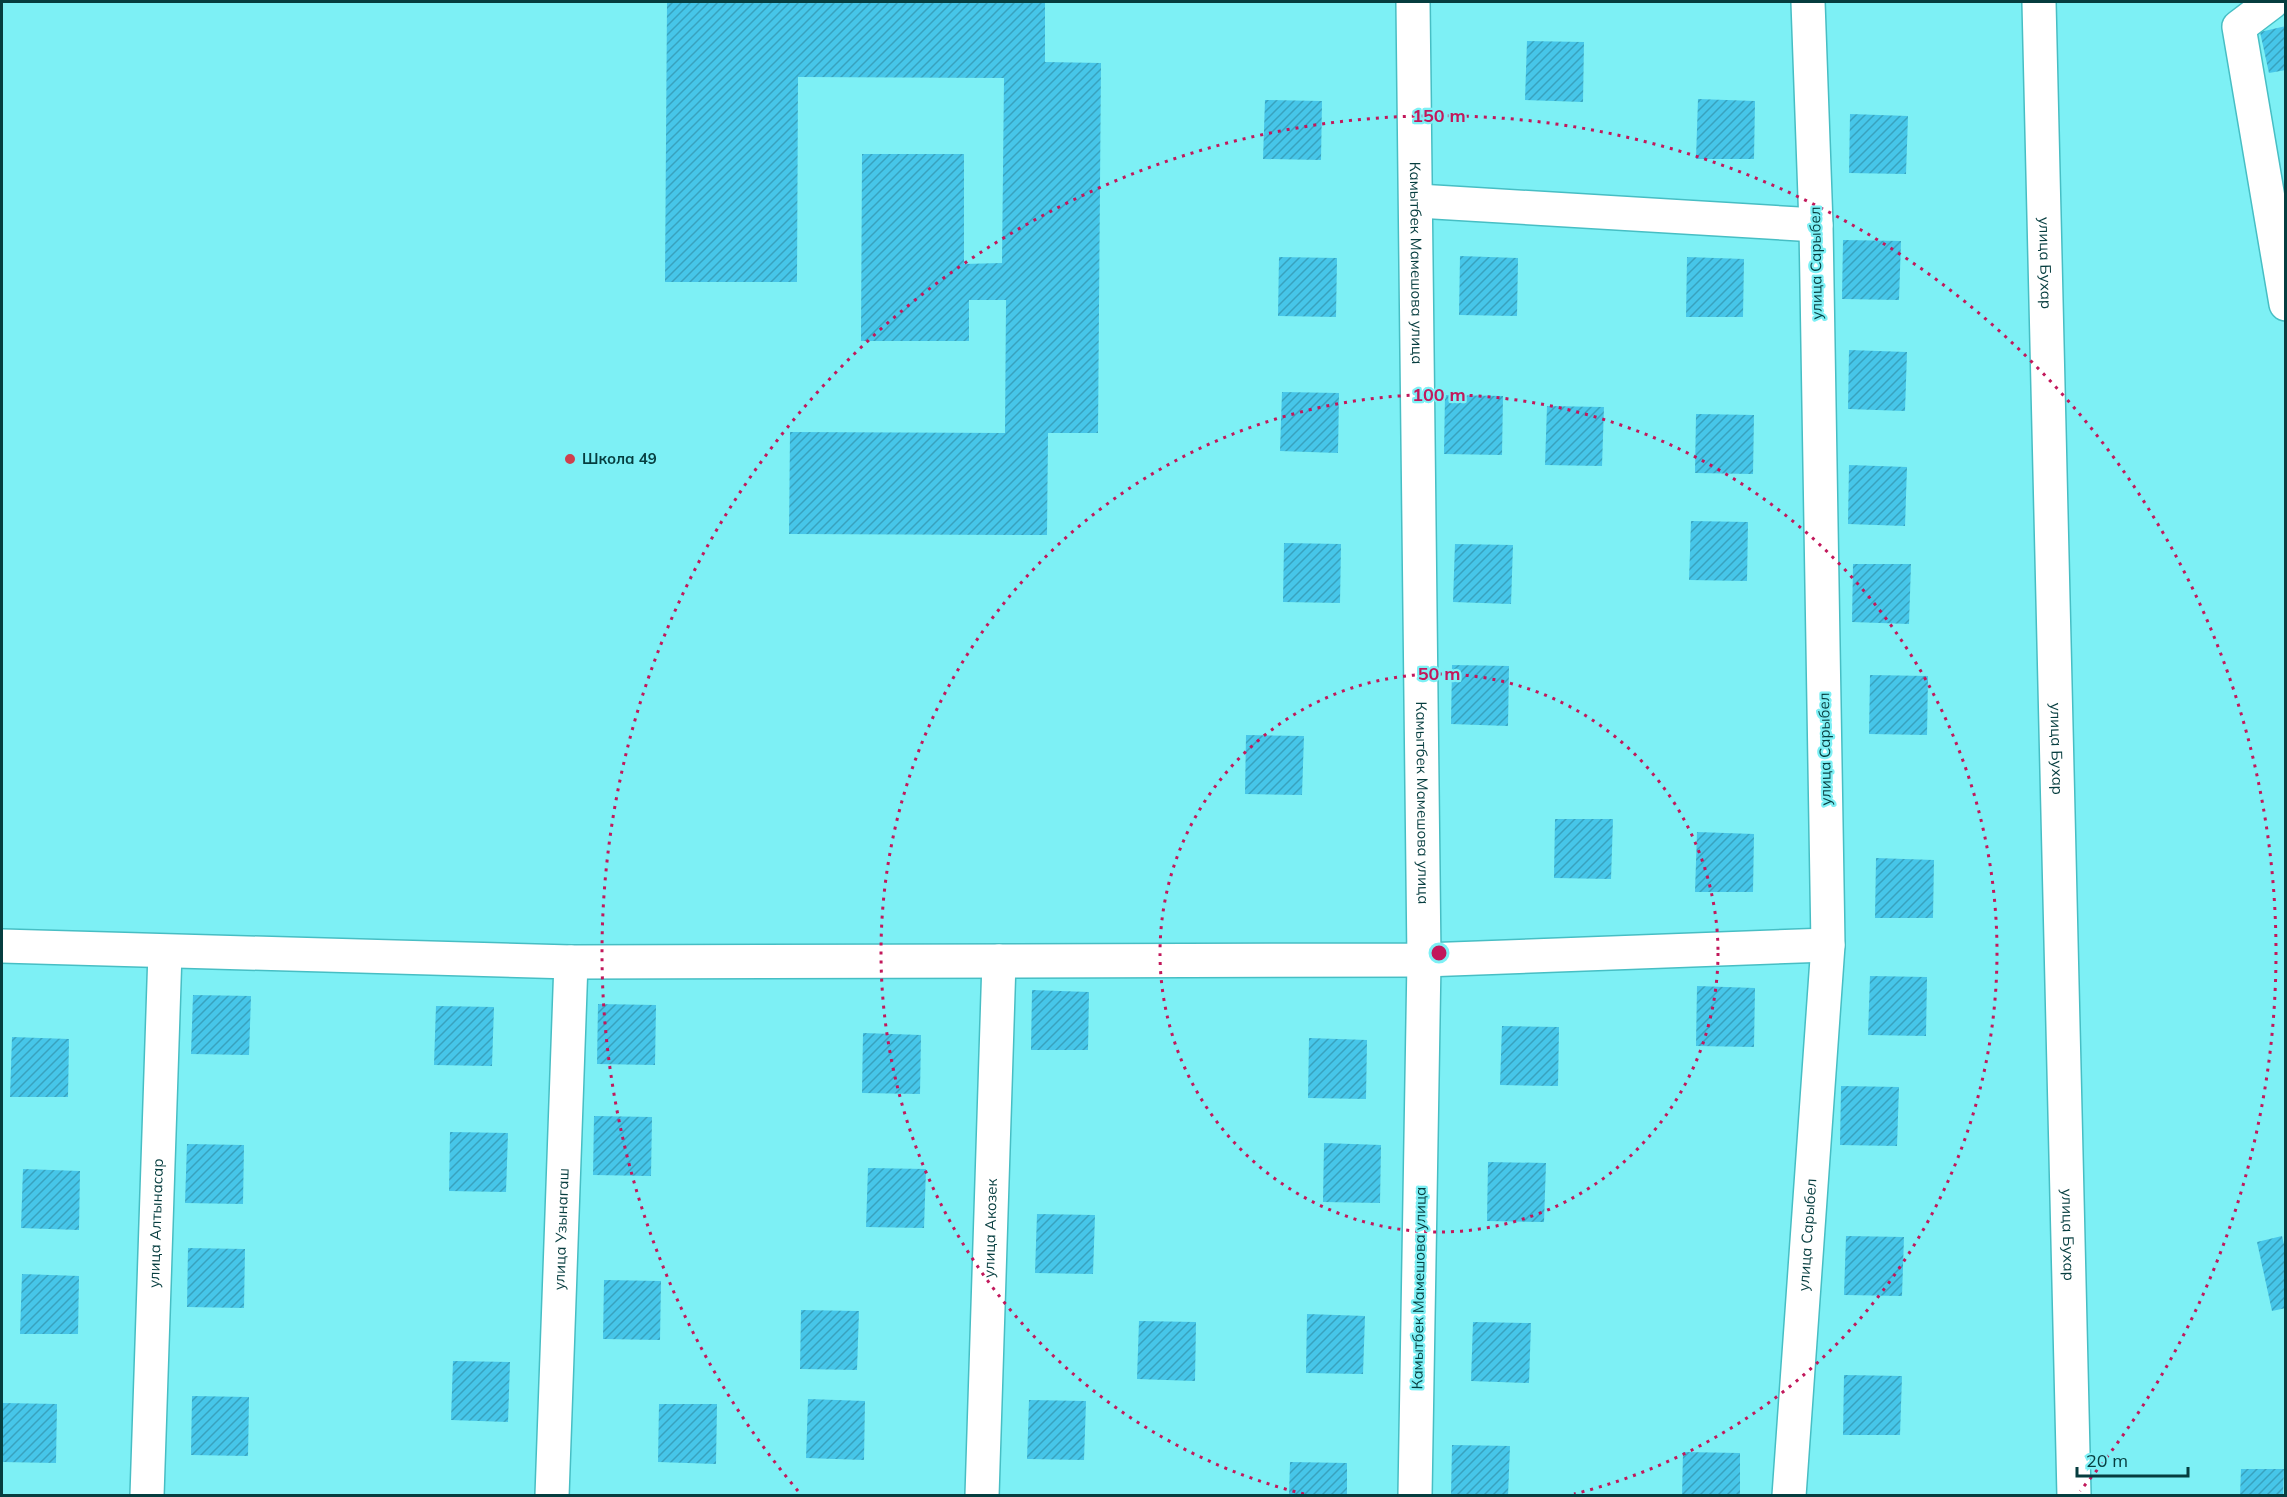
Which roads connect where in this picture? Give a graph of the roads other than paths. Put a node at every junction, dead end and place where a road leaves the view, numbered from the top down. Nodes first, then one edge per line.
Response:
1 (1413, 2) edge
2 (1808, 2) edge
3 (2038, 2) edge
4 (2272, 2) edge
5 (1418, 201) junction
6 (1816, 225) junction
7 (2286, 304) edge
8 (1828, 945) junction
9 (2, 946) edge
10 (165, 952) junction
11 (1424, 960) junction
12 (999, 961) junction
13 (571, 962) junction
14 (147, 1496) edge
15 (552, 1496) edge
16 (981, 1496) edge
17 (1415, 1496) edge
18 (1789, 1496) edge
19 (2074, 1496) edge

1 - 5 street, Камытбек Мамешова улица
2 - 6 street, улица Сарыбел
3 - 19 street, улица Бухар
4 - 7 street
5 - 6 street
5 - 11 street, Камытбек Мамешова улица
6 - 8 street, улица Сарыбел
8 - 11 street
8 - 18 street, улица Сарыбел
9 - 10 street
10 - 13 street
10 - 14 street, улица Алтынасар
11 - 12 street
11 - 17 street, Камытбек Мамешова улица
12 - 13 street
12 - 16 street, улица Акозек
13 - 15 street, улица Узынагаш

